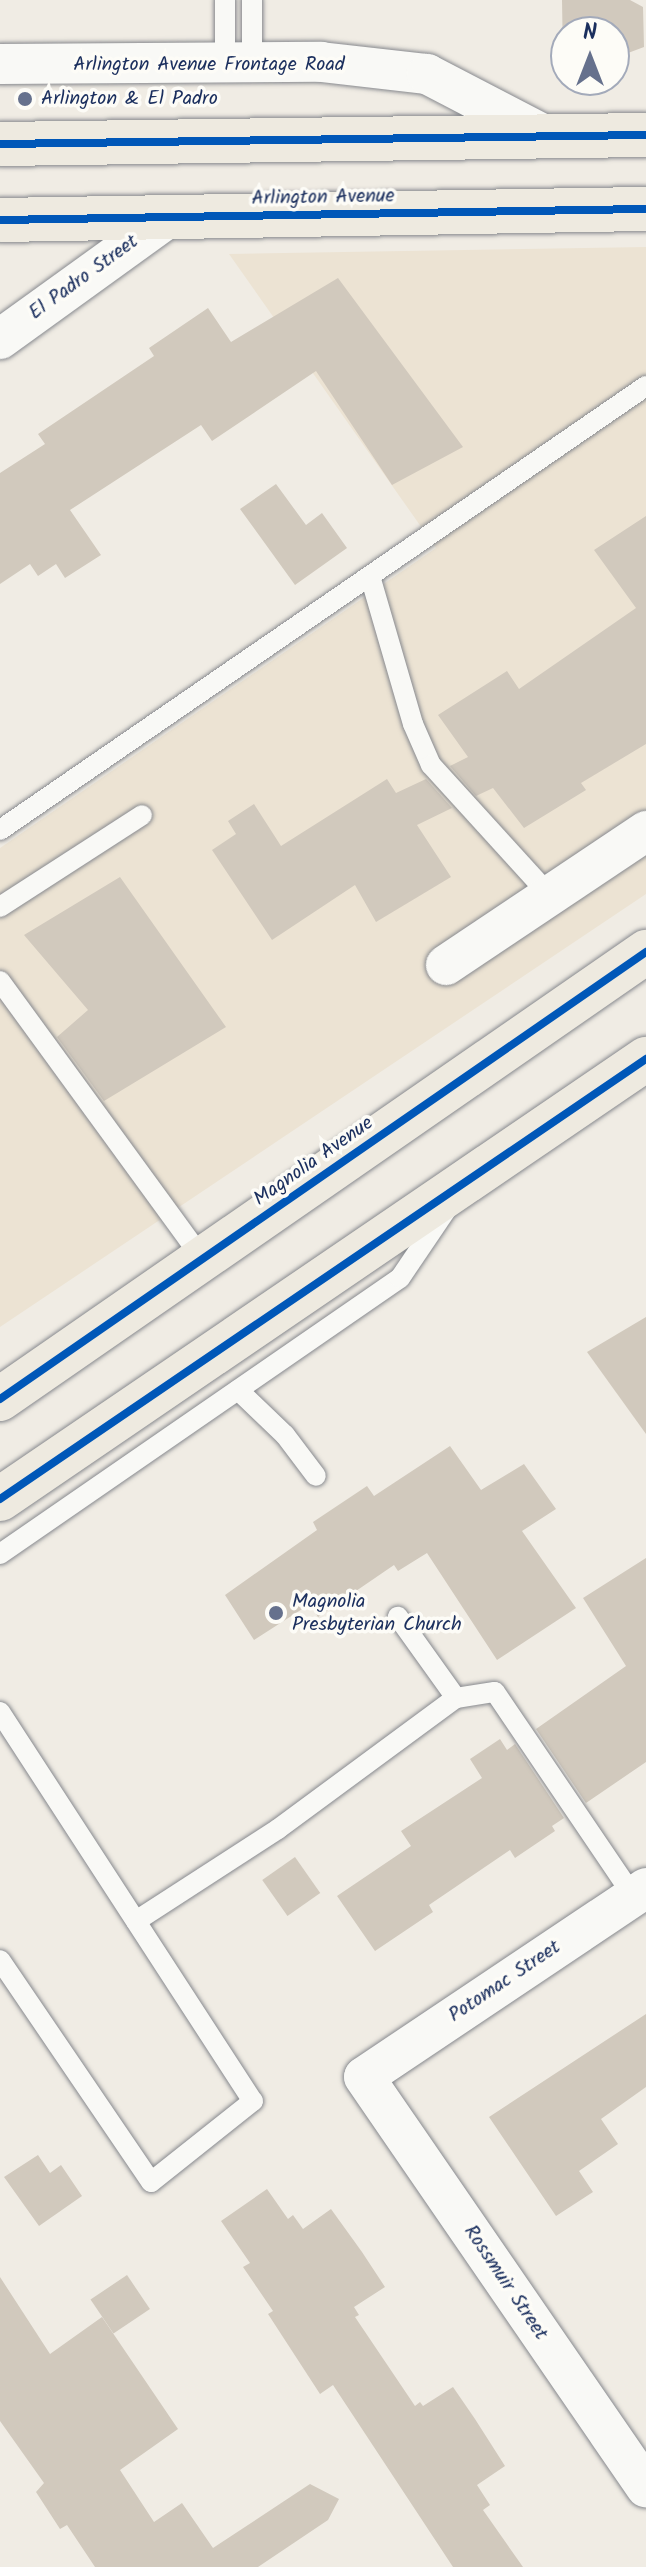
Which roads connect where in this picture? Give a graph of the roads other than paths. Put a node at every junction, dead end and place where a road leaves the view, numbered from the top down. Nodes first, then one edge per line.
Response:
1 (225, 0) edge
2 (252, 0) edge
3 (238, 63) junction
4 (0, 64) edge
5 (646, 135) edge
6 (546, 136) junction
7 (0, 144) edge
8 (646, 209) edge
9 (169, 217) junction
10 (0, 220) edge
11 (0, 339) edge
12 (646, 386) edge
13 (370, 576) junction
14 (142, 815) dead end
15 (0, 830) edge
16 (646, 831) edge
17 (550, 896) junction
18 (0, 907) edge
19 (646, 952) edge
20 (446, 965) dead end
21 (0, 981) edge
22 (646, 1059) edge
23 (465, 1183) junction
24 (203, 1259) junction
25 (238, 1390) junction
26 (0, 1399) edge
27 (316, 1476) dead end
28 (0, 1499) edge
29 (0, 1554) edge
30 (398, 1617) dead end
31 (456, 1698) junction
32 (0, 1712) edge
33 (640, 1892) edge
34 (136, 1921) junction
35 (0, 1960) edge
36 (364, 2077) joint
37 (646, 2488) edge

1 - 3 lane
2 - 3 lane
3 - 4 street, Arlington Avenue Frontage Road
3 - 6 street, Arlington Avenue Frontage Road
5 - 6 main road
6 - 7 main road
8 - 9 main road, Arlington Avenue
9 - 10 main road, Arlington Avenue
9 - 11 street, El Padro Street
12 - 13 lane
13 - 15 lane
13 - 17 lane
14 - 18 lane
16 - 17 street
17 - 20 street
19 - 24 main road, Magnolia Avenue
21 - 24 lane
22 - 23 main road
23 - 25 lane
23 - 28 main road
24 - 26 main road, Magnolia Avenue
25 - 27 lane
25 - 29 lane
30 - 31 lane
31 - 33 lane
31 - 34 lane
32 - 34 lane
33 - 36 street, Potomac Street
34 - 35 lane
36 - 37 street, Rossmuir Street

